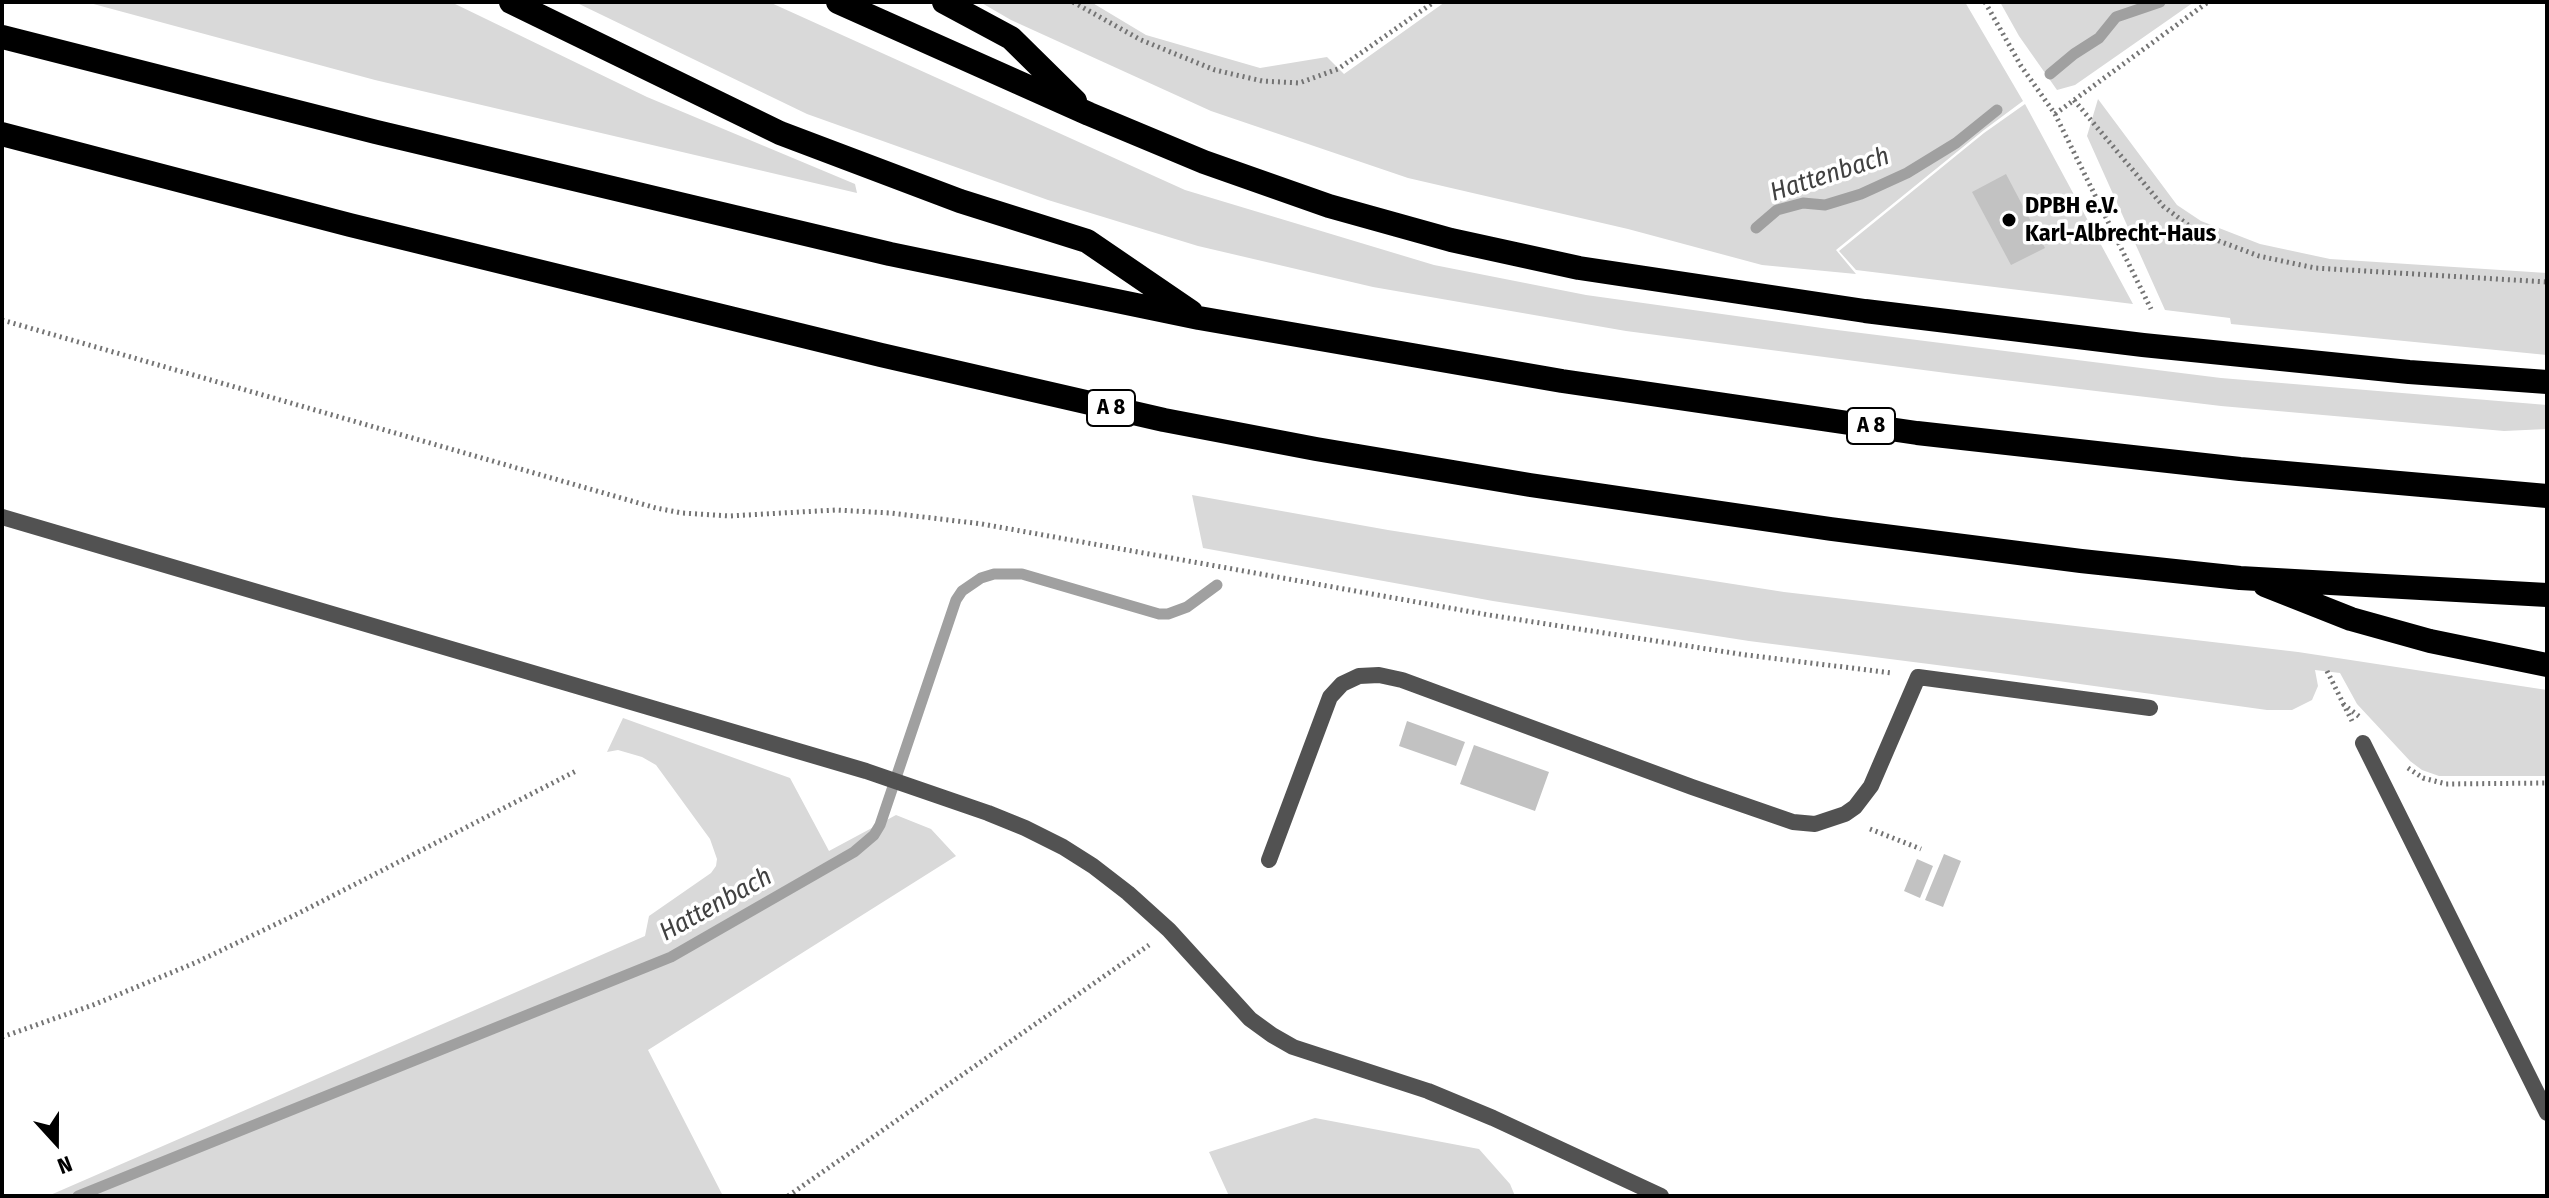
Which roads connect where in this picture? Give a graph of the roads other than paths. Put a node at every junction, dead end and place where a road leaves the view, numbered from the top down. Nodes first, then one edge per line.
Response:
1 (511, 2) edge
2 (838, 2) edge
3 (944, 2) edge
4 (2, 37) edge
5 (1089, 114) junction
6 (2, 134) edge
7 (1199, 318) junction
8 (2547, 382) edge
9 (2547, 496) edge
10 (2, 517) edge
11 (2240, 578) junction
12 (2547, 595) edge
13 (2547, 665) edge
14 (2150, 708) dead end
15 (2363, 743) dead end
16 (1269, 860) dead end
17 (2547, 1113) edge
18 (1661, 1196) edge

1 - 7 highway, A 8
2 - 5 highway
3 - 5 highway
4 - 7 highway, A 8
5 - 8 highway
6 - 11 highway, A 8
7 - 9 highway, A 8
10 - 18 lane
11 - 12 highway, A 8
11 - 13 highway, A 8
14 - 16 lane
15 - 17 lane

